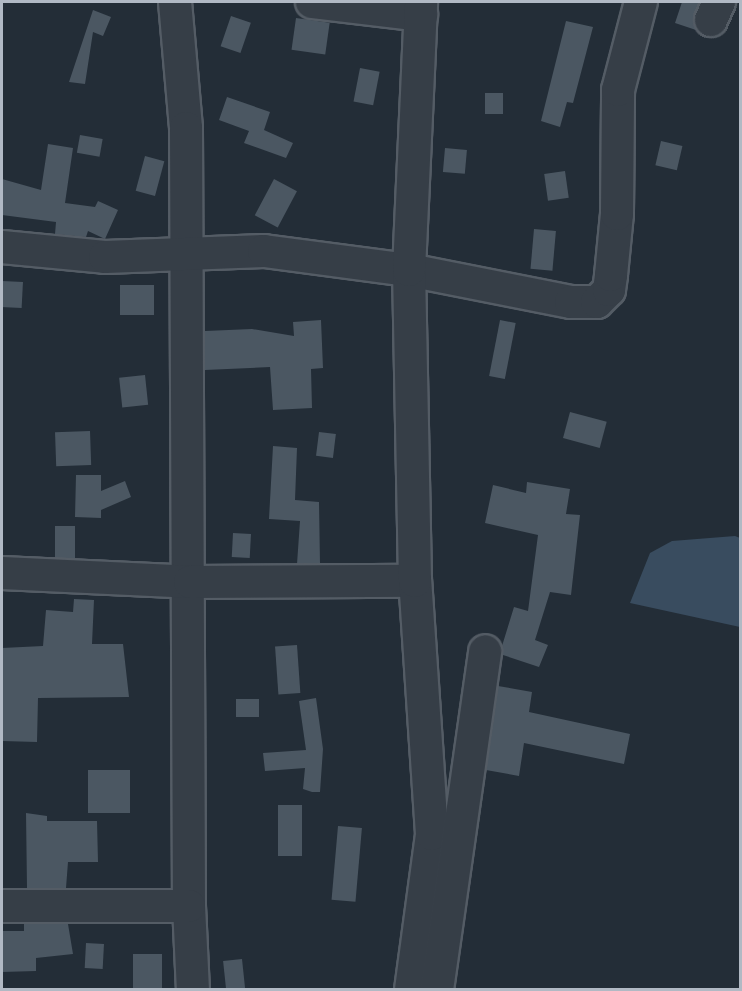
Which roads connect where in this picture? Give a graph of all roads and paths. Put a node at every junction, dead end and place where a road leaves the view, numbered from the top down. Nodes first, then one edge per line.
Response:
1 (175, 2) edge
2 (312, 2) edge
3 (641, 2) edge
4 (421, 8) edge
5 (2, 247) edge
6 (187, 253) junction
7 (409, 270) junction
8 (2, 573) edge
9 (415, 581) junction
10 (190, 582) junction
11 (485, 651) dead end
12 (2, 906) edge
13 (189, 906) junction
14 (193, 990) edge
15 (411, 990) edge
16 (437, 990) edge

1 - 6 street
2 - 4 street
3 - 7 street
4 - 7 street
5 - 6 street
6 - 7 street
6 - 10 street
7 - 9 street
8 - 10 street
9 - 10 street
9 - 15 street
10 - 13 street
11 - 16 street
12 - 13 street
13 - 14 street

